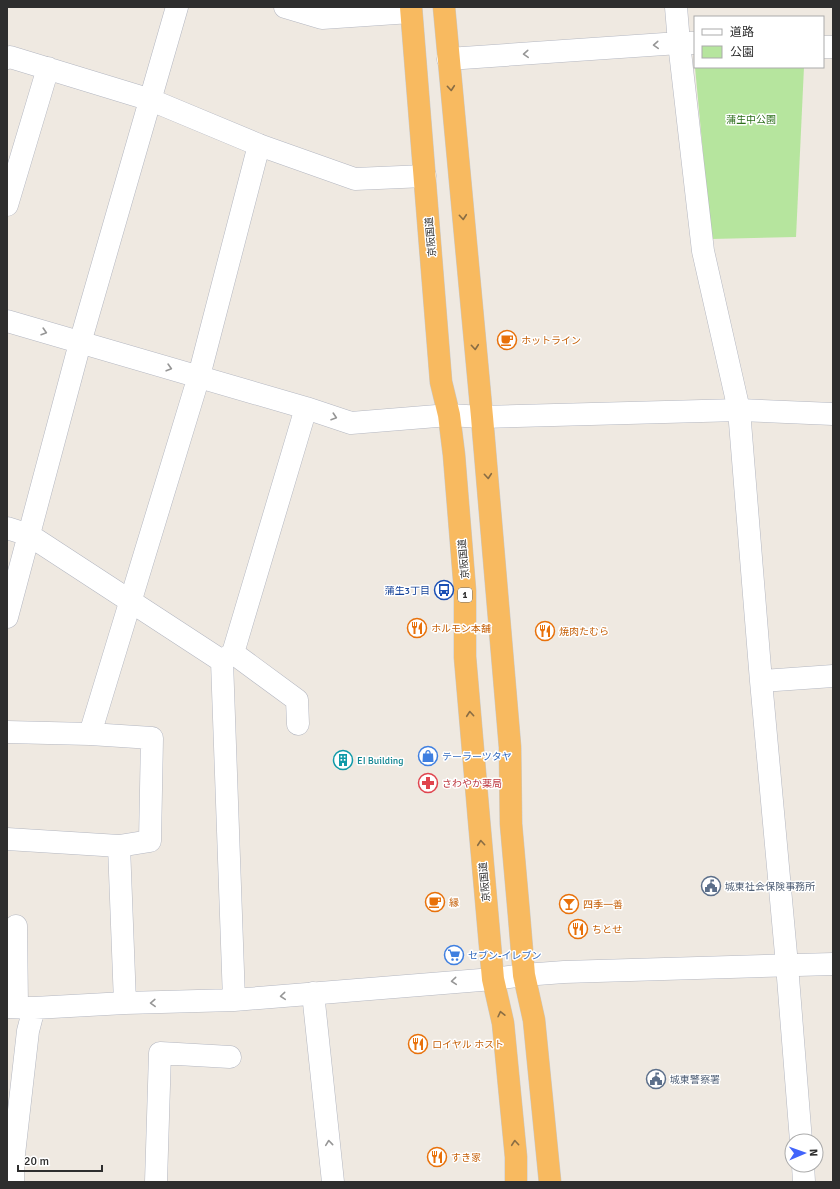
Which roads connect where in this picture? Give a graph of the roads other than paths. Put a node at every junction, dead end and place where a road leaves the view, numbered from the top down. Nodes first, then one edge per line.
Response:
1 (177, 7) edge
2 (285, 7) edge
3 (444, 7) edge
4 (676, 7) edge
5 (411, 10) edge
6 (687, 43) edge
7 (7, 58) edge
8 (448, 60) junction
9 (48, 68) junction
10 (151, 100) junction
11 (259, 145) junction
12 (425, 176) junction
13 (7, 205) edge
14 (7, 321) edge
15 (80, 343) junction
16 (198, 376) junction
17 (306, 408) junction
18 (738, 410) junction
19 (833, 414) edge
20 (449, 416) junction
21 (482, 417) junction
22 (7, 528) edge
23 (29, 535) junction
24 (130, 601) junction
25 (7, 617) edge
26 (228, 657) junction
27 (833, 676) edge
28 (761, 681) junction
29 (298, 724) dead end
30 (7, 732) edge
31 (90, 734) junction
32 (7, 839) edge
33 (119, 846) junction
34 (16, 926) dead end
35 (833, 964) edge
36 (786, 965) junction
37 (524, 975) junction
38 (493, 978) junction
39 (313, 993) junction
40 (234, 1000) junction
41 (125, 1003) junction
42 (19, 1007) edge
43 (230, 1057) dead end
44 (800, 1133) edge
45 (11, 1169) edge
46 (156, 1182) edge
47 (333, 1182) edge
48 (516, 1182) edge
49 (550, 1182) edge

1 - 10 street
2 - 5 street
3 - 8 highway
4 - 6 street
5 - 12 highway, 京阪国道 / 1
6 -> 8 street
6 - 18 street
7 - 9 street
8 -> 21 highway
9 - 10 street
9 - 13 street
10 - 11 street
10 - 15 street
11 - 12 street
11 - 16 street
12 - 20 highway, 京阪国道 / 1
14 -> 15 street
15 -> 16 street
15 - 23 street
16 - 17 street
16 - 24 street
17 -> 20 street
17 - 26 street
18 - 19 street
18 - 21 street
18 - 28 street
20 - 21 street
38 -> 20 highway, 京阪国道 / 1
21 -> 37 highway
22 - 23 street
23 - 24 street
23 - 25 street
24 - 26 street
24 - 31 street
26 - 29 street
26 - 40 street
27 - 28 street
28 - 36 street
30 - 31 street
31 - 33 street
32 - 33 street
33 - 41 street
34 - 42 street
35 - 36 street
36 - 37 street
36 - 44 street
37 - 38 street
37 - 49 highway
38 -> 39 street
48 -> 38 highway, 京阪国道 / 1
39 -> 40 street
47 -> 39 street
40 -> 41 street
41 - 42 street
42 - 45 street
43 - 46 street

